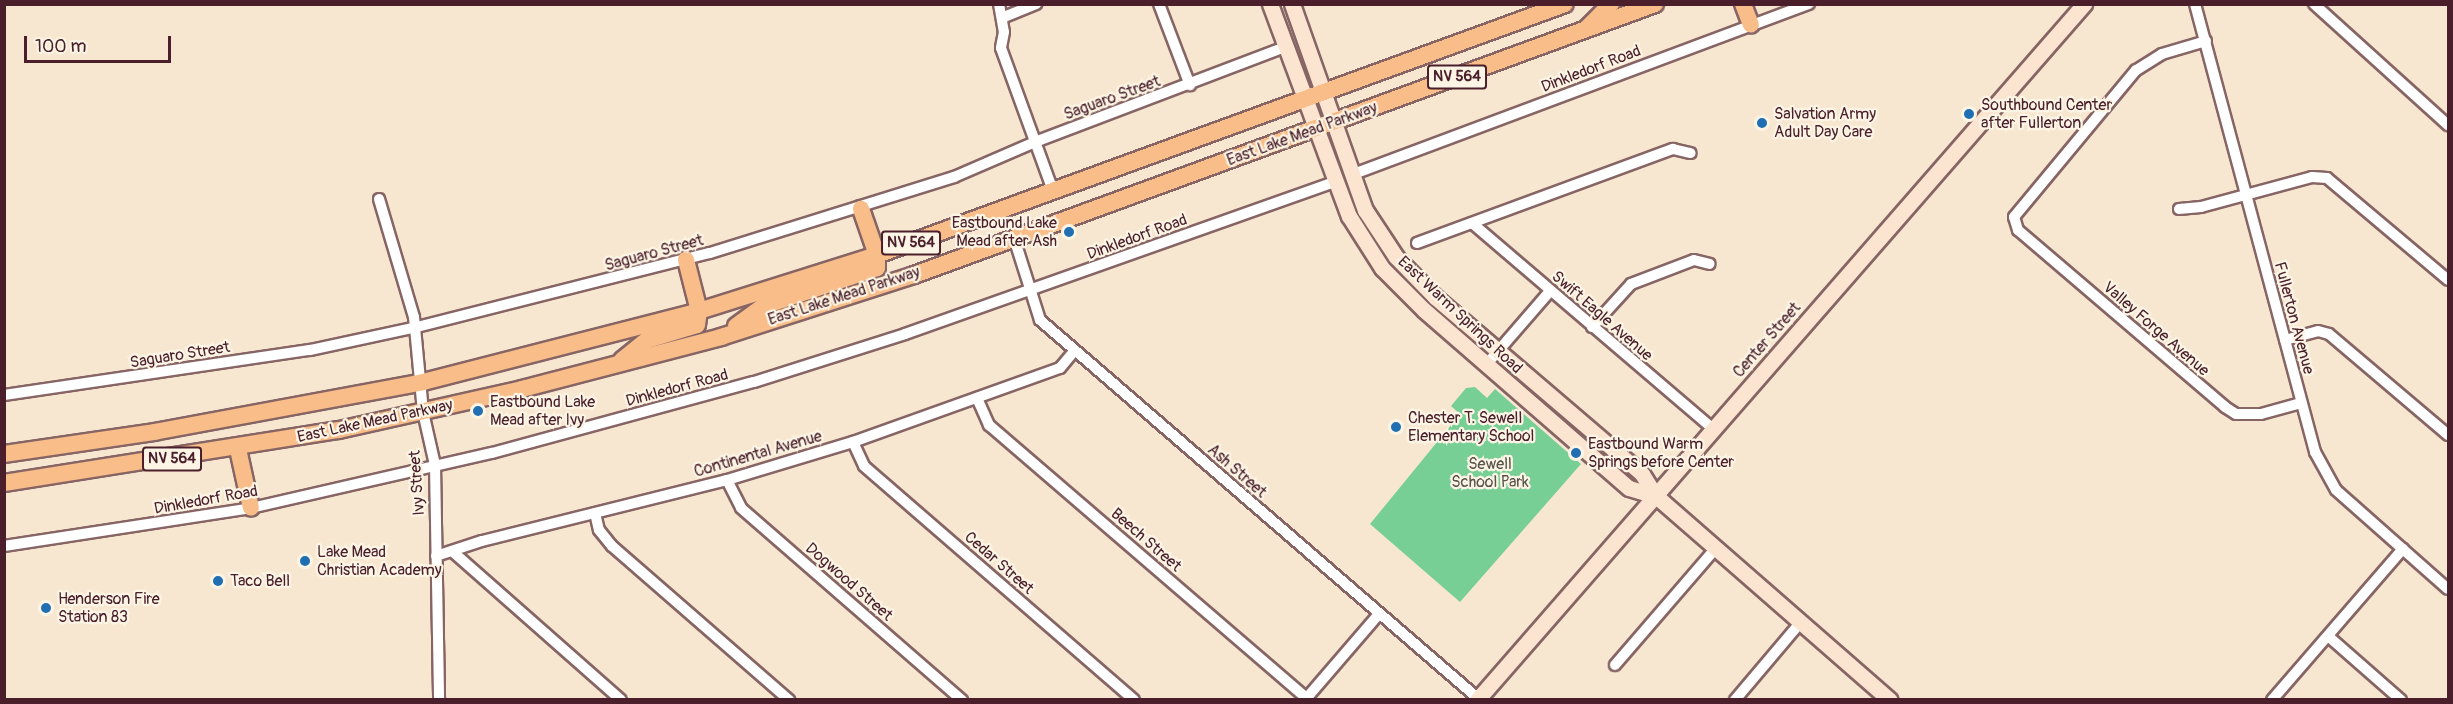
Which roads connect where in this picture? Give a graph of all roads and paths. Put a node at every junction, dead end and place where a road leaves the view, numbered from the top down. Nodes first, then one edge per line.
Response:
1 (999, 4) edge
2 (1036, 4) edge
3 (1159, 4) edge
4 (1270, 4) edge
5 (1292, 4) edge
6 (1565, 4) edge
7 (1611, 4) edge
8 (1655, 4) edge
9 (1743, 4) edge
10 (1809, 4) edge
11 (2084, 4) edge
12 (2195, 4) edge
13 (2314, 4) edge
14 (1004, 16) junction
15 (1751, 25) junction
16 (1582, 33) junction
17 (2206, 41) junction
18 (1285, 47) junction
19 (1190, 85) junction
20 (1324, 93) junction
21 (1305, 100) junction
22 (1333, 122) junction
23 (2448, 125) edge
24 (1316, 129) junction
25 (1035, 142) junction
26 (1691, 153) dead end
27 (1351, 175) junction
28 (1336, 181) junction
29 (1053, 191) junction
30 (2247, 195) junction
31 (379, 199) dead end
32 (861, 209) junction
33 (2179, 209) dead end
34 (1472, 223) junction
35 (1014, 238) junction
36 (1417, 243) dead end
37 (877, 255) junction
38 (686, 260) junction
39 (1710, 264) dead end
40 (2448, 280) edge
41 (1030, 291) junction
42 (1550, 291) junction
43 (699, 311) junction
44 (1592, 327) junction
45 (413, 328) junction
46 (721, 337) junction
47 (2285, 340) junction
48 (1075, 350) junction
49 (1499, 351) junction
50 (616, 365) junction
51 (1486, 365) junction
52 (423, 382) junction
53 (4, 395) edge
54 (977, 398) junction
55 (2301, 403) junction
56 (423, 412) junction
57 (1714, 430) junction
58 (2448, 435) edge
59 (853, 442) junction
60 (238, 449) junction
61 (4, 454) edge
62 (435, 465) junction
63 (727, 480) junction
64 (4, 483) edge
65 (1656, 496) junction
66 (251, 508) junction
67 (595, 513) junction
68 (4, 546) edge
69 (1716, 548) junction
70 (2403, 549) junction
71 (452, 552) junction
72 (436, 556) junction
73 (2448, 589) edge
74 (1379, 614) junction
75 (1801, 622) junction
76 (2328, 636) junction
77 (1615, 665) dead end
78 (1886, 698) edge
79 (439, 699) edge
80 (621, 699) edge
81 (789, 699) edge
82 (962, 699) edge
83 (1134, 699) edge
84 (1305, 699) edge
85 (1479, 699) edge
86 (1735, 699) edge
87 (2272, 699) edge
88 (2401, 699) edge

1 - 14 street
2 - 14 street
3 - 19 street
4 - 18 street, East Warm Springs Road
5 - 20 street, East Warm Springs Road
6 - 20 main road, East Lake Mead Parkway / NV 564
7 - 16 main road
8 - 16 main road, East Lake Mead Parkway / NV 564
9 - 15 main road
10 - 15 street, Dinkledorf Road
11 - 57 street, Center Street
12 - 17 street, Fullerton Avenue
13 - 23 street
14 - 25 street
15 - 27 street, Dinkledorf Road
16 - 22 main road, East Lake Mead Parkway / NV 564
17 - 30 street, Fullerton Avenue
17 - 55 street, Valley Forge Avenue
18 - 19 street, Saguaro Street
18 - 21 street, East Warm Springs Road
19 - 25 street, Saguaro Street
20 - 21 main road, East Lake Mead Parkway / NV 564
20 - 22 street, East Warm Springs Road
21 - 24 street, East Warm Springs Road
21 - 29 main road, East Lake Mead Parkway / NV 564
22 - 24 main road, East Lake Mead Parkway / NV 564
22 - 27 street, East Warm Springs Road
24 - 28 street, East Warm Springs Road
24 - 35 main road, East Lake Mead Parkway / NV 564
25 - 29 street
25 - 32 street, Saguaro Street
26 - 34 street
27 - 49 street, East Warm Springs Road
28 - 41 street, Dinkledorf Road
28 - 51 street, East Warm Springs Road
29 - 37 main road, East Lake Mead Parkway / NV 564
30 - 33 street
30 - 40 street
30 - 47 street, Fullerton Avenue
31 - 45 street, Ivy Street
32 - 37 main road
32 - 38 street, Saguaro Street
34 - 36 street
34 - 42 street, Swift Eagle Avenue
35 - 41 street, Ash Street
35 - 46 main road, East Lake Mead Parkway / NV 564
37 - 43 main road, East Lake Mead Parkway / NV 564
37 - 46 main road
38 - 43 main road
38 - 45 street, Saguaro Street
39 - 44 street
41 - 48 street, Ash Street
41 - 62 street, Dinkledorf Road
42 - 44 street, Swift Eagle Avenue
42 - 49 street
43 - 50 main road
43 - 52 main road, East Lake Mead Parkway / NV 564
44 - 57 street, Swift Eagle Avenue
45 - 52 street, Ivy Street
45 - 53 street, Saguaro Street
46 - 50 main road, East Lake Mead Parkway / NV 564
47 - 55 street, Fullerton Avenue
47 - 58 street
48 - 54 street, Continental Avenue
48 - 74 street, Ash Street
49 - 51 street
49 - 65 street, East Warm Springs Road
50 - 56 main road, East Lake Mead Parkway / NV 564
51 - 65 street, East Warm Springs Road
52 - 56 street, Ivy Street
52 - 61 main road, East Lake Mead Parkway / NV 564
54 - 59 street, Continental Avenue
54 - 84 street, Beech Street
55 - 70 street, Fullerton Avenue
56 - 60 main road, East Lake Mead Parkway / NV 564
56 - 62 street, Ivy Street
57 - 65 street, Center Street
59 - 63 street, Continental Avenue
59 - 83 street, Cedar Street
60 - 64 main road, East Lake Mead Parkway / NV 564
60 - 66 main road
62 - 66 street, Dinkledorf Road
62 - 72 street, Ivy Street
63 - 67 street, Continental Avenue
63 - 82 street, Dogwood Street
65 - 69 street, East Warm Springs Road
65 - 85 street, Center Street
66 - 68 street, Dinkledorf Road
67 - 71 street, Continental Avenue
67 - 81 street
69 - 75 street, East Warm Springs Road
69 - 77 street
70 - 73 street, Fullerton Avenue
70 - 76 street
71 - 72 street, Continental Avenue
71 - 80 street
72 - 79 street, Ivy Street
74 - 84 street
74 - 85 street, Ash Street
75 - 78 street, East Warm Springs Road
75 - 86 street
76 - 87 street
76 - 88 street

